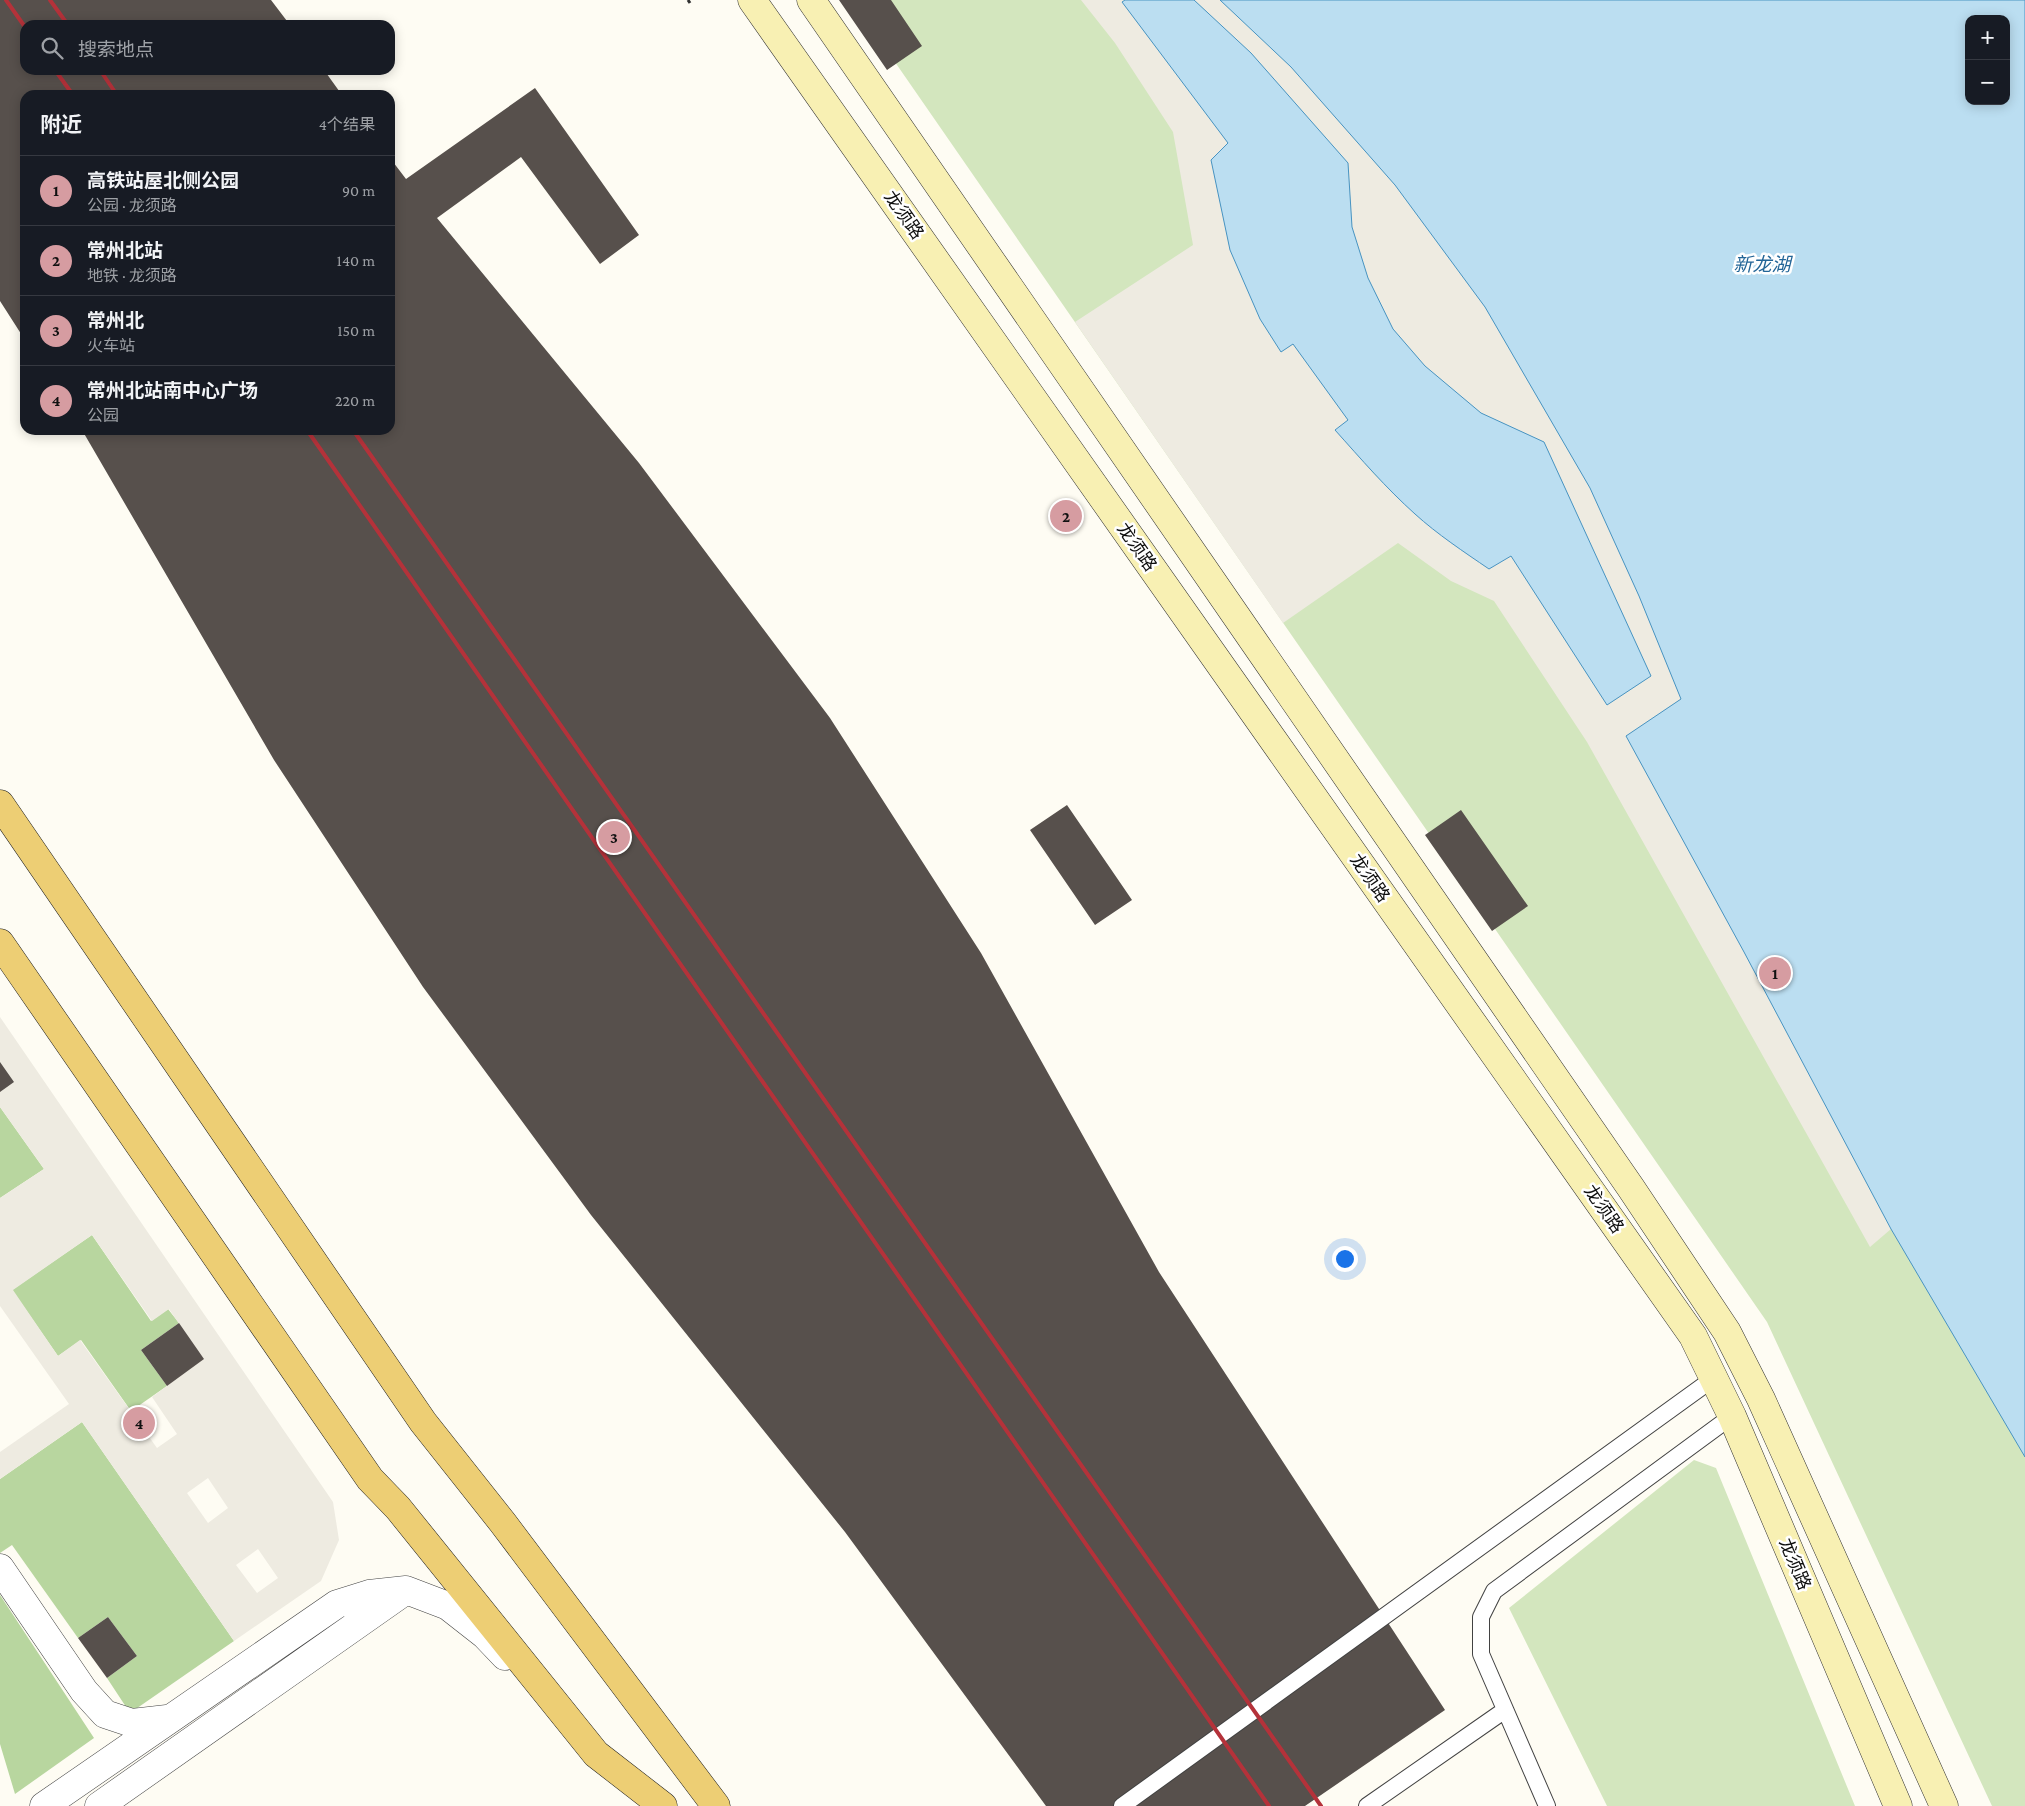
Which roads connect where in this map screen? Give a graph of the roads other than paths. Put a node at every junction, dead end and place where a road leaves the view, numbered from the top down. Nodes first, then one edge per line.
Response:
1 (752, 0) edge
2 (811, 0) edge
3 (0, 804) edge
4 (0, 943) edge
5 (1714, 1378) junction
6 (1732, 1416) junction
7 (0, 1568) edge
8 (406, 1590) junction
9 (1505, 1710) junction
10 (171, 1718) junction
11 (596, 1754) junction
12 (44, 1806) edge
13 (98, 1806) edge
14 (663, 1806) edge
15 (716, 1806) edge
16 (1122, 1806) edge
17 (1367, 1806) edge
18 (1547, 1806) edge
19 (1898, 1806) edge
20 (1944, 1806) edge

1 - 5 street, 龙须路
2 - 20 street, 龙须路
3 - 15 main road
4 - 11 main road
5 - 6 street, 龙须路
5 - 16 lane
6 - 9 lane
6 - 19 street, 龙须路
7 - 10 street
8 - 10 street
8 - 11 street
8 - 13 street
9 - 17 lane
9 - 18 lane
10 - 12 street
11 - 14 main road

